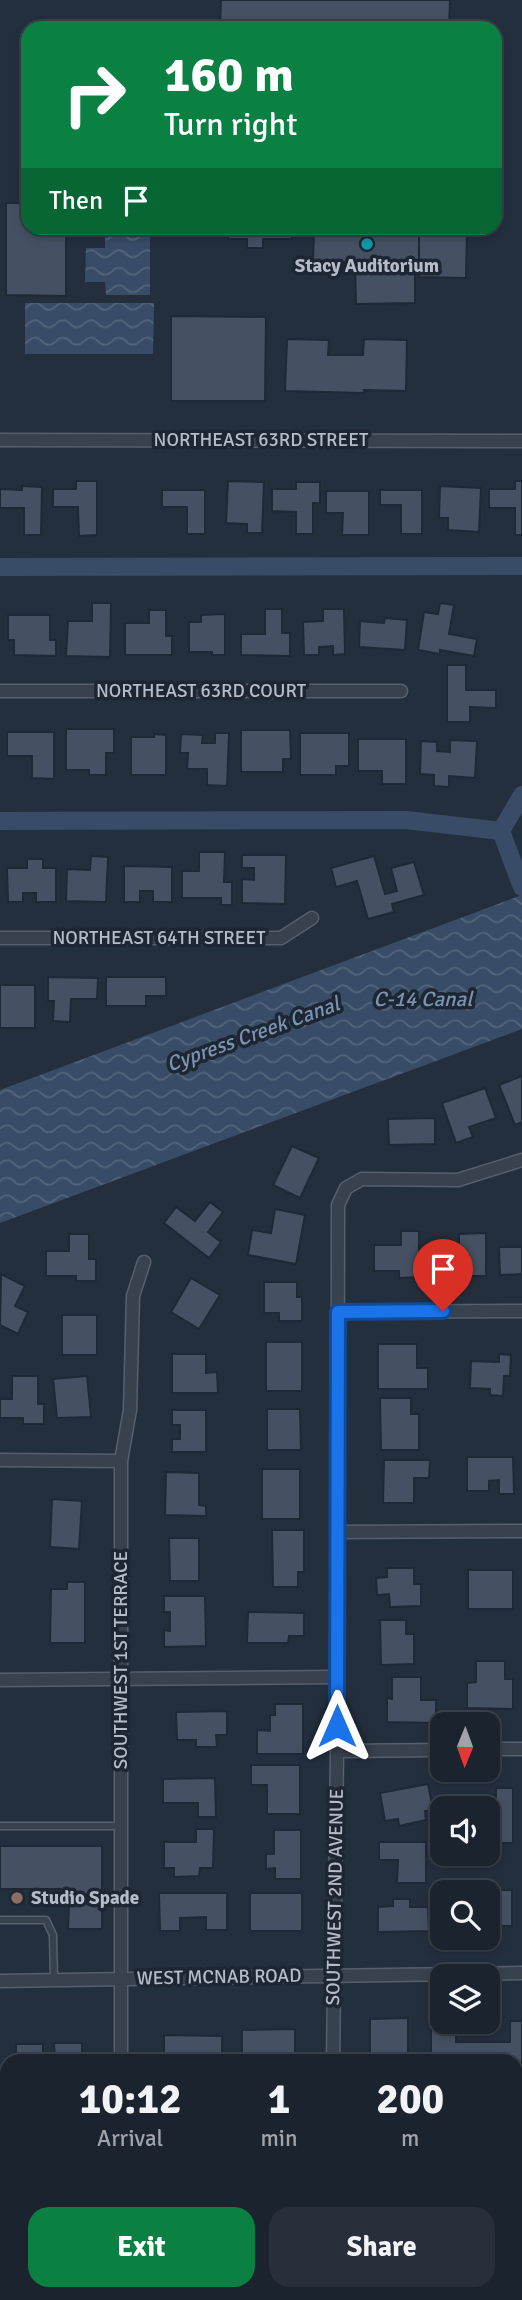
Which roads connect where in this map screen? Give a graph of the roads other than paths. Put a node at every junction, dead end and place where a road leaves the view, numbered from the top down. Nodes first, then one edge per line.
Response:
1 (0, 440) edge
2 (522, 441) edge
3 (0, 691) edge
4 (401, 691) dead end
5 (312, 918) dead end
6 (0, 938) edge
7 (522, 1160) edge
8 (144, 1262) dead end
9 (522, 1311) edge
10 (338, 1312) junction
11 (0, 1460) edge
12 (121, 1461) junction
13 (522, 1531) edge
14 (338, 1532) junction
15 (338, 1677) junction
16 (120, 1678) junction
17 (0, 1680) edge
18 (500, 1749) edge
19 (522, 1749) edge
20 (430, 1750) edge
21 (337, 1751) junction
22 (120, 1825) junction
23 (0, 1826) edge
24 (0, 1920) edge
25 (522, 1973) edge
26 (334, 1975) junction
27 (121, 1978) junction
28 (54, 1980) junction
29 (0, 1981) edge
30 (121, 2054) edge
31 (333, 2054) edge

1 - 2 street, NORTHEAST 63RD STREET
3 - 4 street, NORTHEAST 63RD COURT
5 - 6 street, NORTHEAST 64TH STREET
7 - 10 street, SOUTHWEST 2ND AVENUE
8 - 12 street, SOUTHWEST 1ST TERRACE
9 - 10 street
10 - 14 street, SOUTHWEST 2ND AVENUE
11 - 12 street
12 - 16 street, SOUTHWEST 1ST TERRACE
13 - 14 street
14 - 15 street, SOUTHWEST 2ND AVENUE
15 - 16 street
15 - 21 street, SOUTHWEST 2ND AVENUE
16 - 17 street
16 - 22 street, SOUTHWEST 1ST TERRACE
18 - 19 street
20 - 21 street
21 - 26 street, SOUTHWEST 2ND AVENUE
22 - 23 lane
22 - 27 street, SOUTHWEST 1ST TERRACE
24 - 28 lane
25 - 26 street, WEST MCNAB ROAD
26 - 27 street, WEST MCNAB ROAD
26 - 31 street, SOUTHWEST 2ND AVENUE
27 - 28 street, WEST MCNAB ROAD
27 - 30 street, SOUTHWEST 1ST TERRACE
28 - 29 street, WEST MCNAB ROAD

